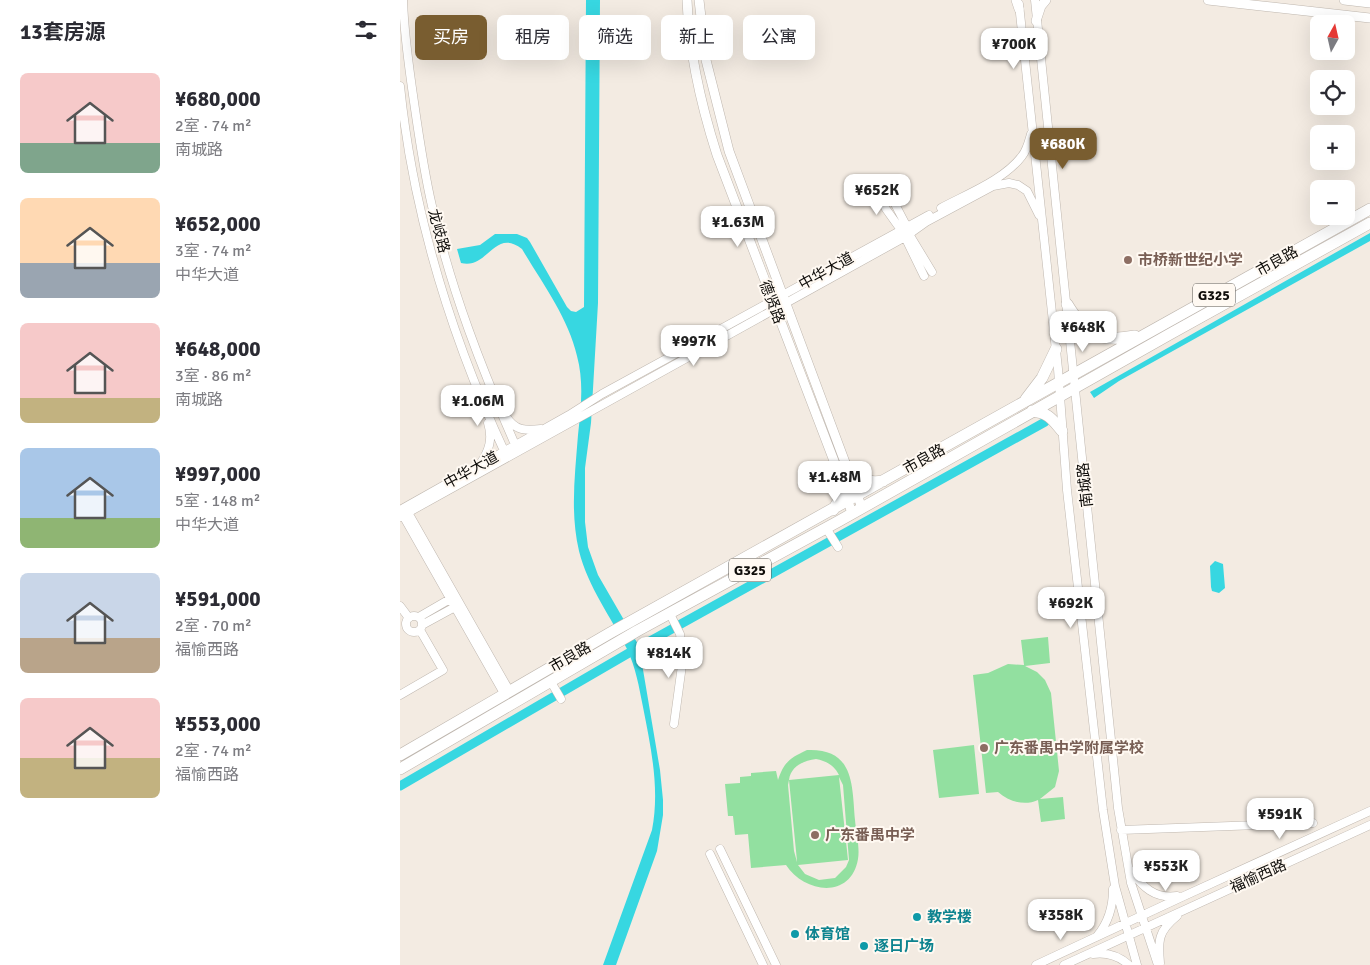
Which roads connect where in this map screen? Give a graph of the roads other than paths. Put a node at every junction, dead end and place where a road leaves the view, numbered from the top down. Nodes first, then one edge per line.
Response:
1 (403, 0) edge
2 (409, 0) edge
3 (686, 0) edge
4 (699, 0) edge
5 (1035, 0) edge
6 (1046, 0) edge
7 (1208, 0) edge
8 (1344, 0) edge
9 (1018, 3) edge
10 (1370, 3) edge
11 (1370, 18) edge
12 (404, 20) junction
13 (1036, 21) junction
14 (400, 86) edge
15 (401, 106) edge
16 (1032, 130) junction
17 (884, 183) dead end
18 (992, 184) junction
19 (875, 188) dead end
20 (1370, 209) edge
21 (1042, 223) junction
22 (1370, 223) edge
23 (906, 232) junction
24 (932, 272) dead end
25 (924, 276) dead end
26 (785, 299) junction
27 (1067, 304) junction
28 (773, 305) junction
29 (1068, 321) junction
30 (1053, 323) junction
31 (1144, 334) junction
32 (1056, 350) junction
33 (1074, 374) junction
34 (1059, 383) junction
35 (1075, 387) junction
36 (491, 388) junction
37 (479, 390) junction
38 (1060, 396) junction
39 (1024, 402) junction
40 (1032, 411) junction
41 (1079, 424) junction
42 (546, 428) junction
43 (1062, 428) junction
44 (516, 448) junction
45 (506, 454) junction
46 (478, 466) junction
47 (847, 466) junction
48 (885, 481) junction
49 (841, 483) junction
50 (855, 505) junction
51 (833, 510) junction
52 (403, 512) edge
53 (828, 530) junction
54 (838, 546) dead end
55 (450, 599) junction
56 (400, 606) edge
57 (455, 607) junction
58 (419, 617) junction
59 (671, 617) junction
60 (409, 618) junction
61 (636, 626) junction
62 (421, 627) junction
63 (613, 638) junction
64 (552, 684) junction
65 (507, 694) junction
66 (400, 695) edge
67 (562, 699) dead end
68 (674, 724) dead end
69 (400, 755) edge
70 (400, 769) edge
71 (1370, 811) edge
72 (1313, 822) dead end
73 (1370, 825) edge
74 (1121, 830) junction
75 (720, 849) dead end
76 (710, 854) dead end
77 (1128, 868) junction
78 (1112, 872) junction
79 (1198, 889) junction
80 (1190, 907) junction
81 (1142, 915) junction
82 (1126, 923) junction
83 (1146, 928) junction
84 (1129, 935) junction
85 (1095, 937) junction
86 (1077, 959) junction
87 (763, 965) edge
88 (776, 965) edge
89 (1036, 965) edge
90 (1064, 965) edge
91 (1129, 965) edge
92 (1137, 965) edge
93 (1159, 965) edge

1 - 12 street, 龙岐路
2 - 12 street
3 - 28 main road, 德贤路
4 - 26 main road, 德贤路
5 - 13 street, 南城路
6 - 13 main road
7 - 11 main road
8 - 10 main road
9 - 16 street, 南城路
12 - 36 street, 龙岐路
13 - 27 street, 南城路
14 - 15 street, 龙岐路
15 - 37 street, 龙岐路
16 - 18 street, 中华大道
16 - 21 street, 南城路
17 - 23 street
18 - 21 street, 中华大道
18 - 23 street, 中华大道
19 - 23 street
20 - 31 highway, 市良路 / G325
21 - 30 street, 南城路
22 - 35 highway, 市良路 / G325
23 - 24 street
23 - 25 street
23 - 26 street, 中华大道
26 - 28 street, 中华大道
26 - 47 main road, 德贤路
27 - 29 street, 南城路
27 - 31 highway
28 - 42 street, 中华大道
28 - 44 street, 中华大道
28 - 49 main road, 德贤路
29 - 30 street
29 - 33 street, 南城路
30 - 32 street, 南城路
31 - 33 highway, 市良路 / G325
32 - 34 street, 南城路
32 - 39 highway
33 - 34 highway, 市良路 / G325
33 - 35 street, 南城路
34 - 38 street, 南城路
34 - 39 highway, 市良路 / G325
35 - 38 highway, 市良路 / G325
35 - 41 street, 南城路
36 - 42 street
36 - 44 street, 龙岐路
37 - 45 street, 龙岐路
37 - 46 street
38 - 40 highway, 市良路 / G325
38 - 43 street, 南城路
39 - 48 highway, 市良路 / G325
40 - 43 highway
40 - 50 highway, 市良路 / G325
41 - 43 street
41 - 74 street, 南城路
42 - 44 street, 中华大道
43 - 78 street, 南城路
44 - 45 street, 中华大道
45 - 46 street, 中华大道
45 - 52 street, 中华大道
46 - 52 street, 中华大道
47 - 48 highway
47 - 50 main road, 德贤路
48 - 50 highway, 市良路 / G325
49 - 50 main road, 德贤路
49 - 51 highway
50 - 51 highway, 市良路 / G325
50 - 53 highway, 市良路 / G325
51 - 61 highway, 市良路 / G325
52 - 55 street
52 - 65 street
53 - 54 street
53 - 59 highway, 市良路 / G325
55 - 57 street
55 - 58 street
56 - 60 street
57 - 62 street
57 - 65 street
58 - 60 street
58 - 62 street
59 - 61 highway, 市良路 / G325
59 - 68 street
60 - 62 street
61 - 63 highway, 市良路 / G325
62 - 66 street
63 - 64 highway, 市良路 / G325
63 - 65 highway, 市良路 / G325
64 - 67 street
64 - 70 highway, 市良路 / G325
65 - 69 highway, 市良路 / G325
71 - 79 street, 福愉西路
72 - 74 street
73 - 80 street, 福愉西路
74 - 77 street, 南城路
75 - 88 street
76 - 87 street
77 - 79 street
77 - 81 street, 南城路
78 - 82 street, 南城路
78 - 85 street
79 - 81 street, 福愉西路
80 - 83 street, 福愉西路
80 - 93 street
81 - 82 street, 福愉西路
81 - 83 street, 南城路
82 - 84 street, 南城路
82 - 85 street, 福愉西路
83 - 84 street, 福愉西路
83 - 93 street, 南城路
84 - 86 street, 福愉西路
84 - 92 street, 南城路
85 - 89 street
86 - 90 street
86 - 91 street

